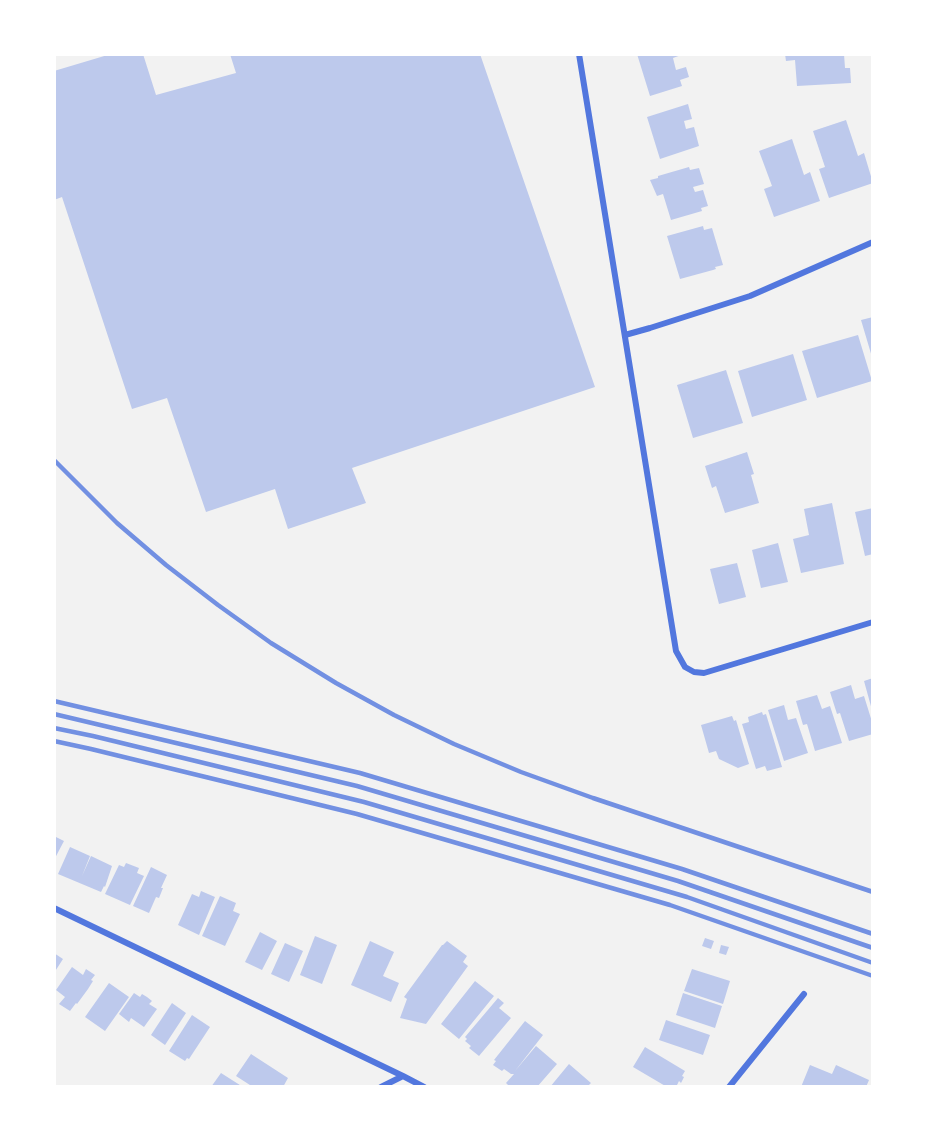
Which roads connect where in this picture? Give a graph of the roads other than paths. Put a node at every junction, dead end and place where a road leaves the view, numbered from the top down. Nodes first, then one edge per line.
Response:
1 (579, 54) edge
2 (873, 243) edge
3 (625, 335) junction
4 (873, 622) edge
5 (54, 908) edge
6 (804, 994) dead end
7 (403, 1076) junction
8 (381, 1087) edge
9 (424, 1087) edge
10 (729, 1087) edge

1 - 3 street
2 - 3 street
3 - 4 street
5 - 7 street
6 - 10 street
7 - 8 street
7 - 9 street

